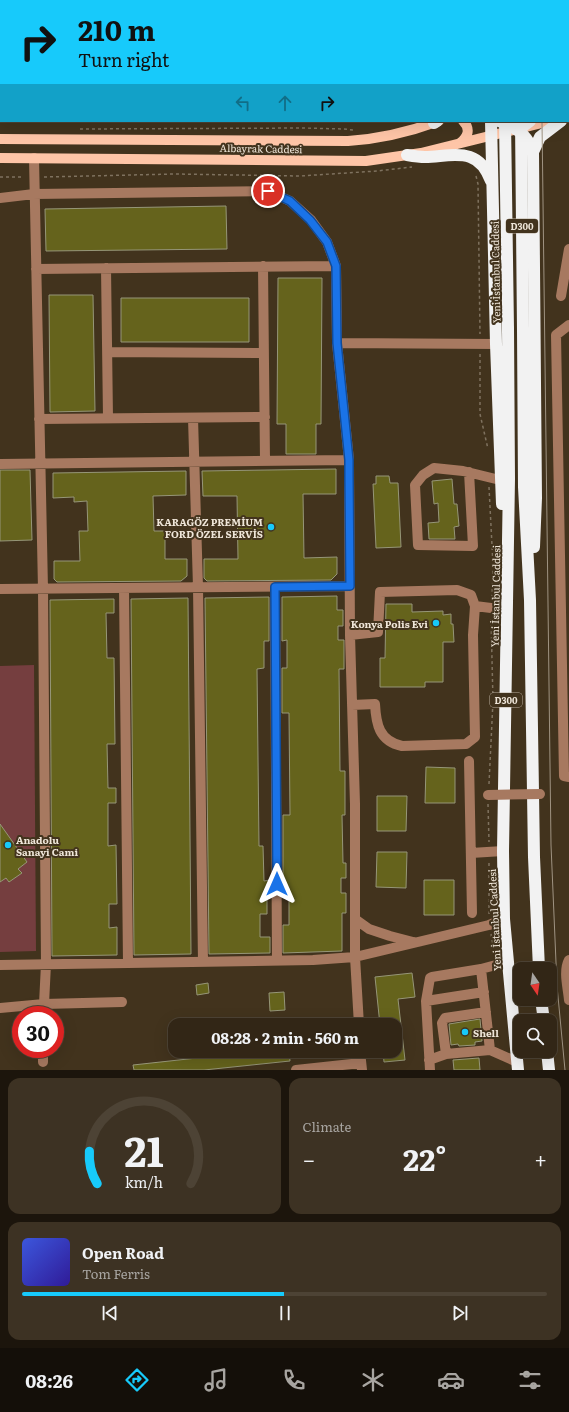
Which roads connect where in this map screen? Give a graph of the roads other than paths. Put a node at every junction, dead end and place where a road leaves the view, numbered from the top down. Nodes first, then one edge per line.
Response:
1 (436, 122) edge
2 (464, 122) edge
3 (491, 122) edge
4 (502, 122) edge
5 (505, 122) edge
6 (542, 122) edge
7 (560, 122) edge
8 (519, 125) edge
9 (491, 136) junction
10 (0, 139) edge
11 (460, 143) junction
12 (533, 152) junction
13 (407, 155) junction
14 (0, 158) edge
15 (34, 158) junction
16 (534, 182) junction
17 (492, 184) junction
18 (34, 194) junction
19 (0, 198) edge
20 (569, 249) edge
21 (263, 266) junction
22 (336, 266) junction
23 (106, 268) junction
24 (36, 269) junction
25 (561, 296) dead end
26 (569, 324) edge
27 (337, 343) junction
28 (496, 344) junction
29 (108, 352) junction
30 (264, 353) junction
31 (265, 417) junction
32 (108, 418) junction
33 (193, 418) junction
34 (39, 419) junction
35 (349, 460) junction
36 (265, 461) junction
37 (195, 462) junction
38 (0, 464) edge
39 (40, 464) junction
40 (469, 472) junction
41 (495, 479) junction
42 (564, 498) edge
43 (509, 538) junction
44 (350, 586) junction
45 (275, 587) junction
46 (124, 588) junction
47 (198, 588) junction
48 (0, 589) edge
49 (43, 589) junction
50 (530, 600) junction
51 (475, 606) junction
52 (507, 610) junction
53 (566, 622) edge
54 (350, 635) junction
55 (566, 676) edge
56 (352, 704) junction
57 (469, 761) dead end
58 (569, 777) edge
59 (540, 794) dead end
60 (488, 795) road end
61 (503, 851) junction
62 (471, 854) junction
63 (472, 913) dead end
64 (355, 919) junction
65 (504, 919) junction
66 (415, 942) junction
67 (355, 957) junction
68 (569, 960) edge
69 (277, 961) junction
70 (203, 962) junction
71 (539, 962) edge
72 (128, 963) junction
73 (502, 963) junction
74 (46, 964) junction
75 (0, 965) edge
76 (481, 969) junction
77 (484, 992) junction
78 (569, 1000) edge
79 (426, 1001) junction
80 (122, 1002) dead end
81 (44, 1004) junction
82 (0, 1008) edge
83 (486, 1012) junction
84 (359, 1018) edge
85 (490, 1050) junction
86 (446, 1054) junction
87 (43, 1058) edge
88 (548, 1058) edge
89 (43, 1062) dead end
90 (430, 1065) edge
91 (361, 1066) edge
92 (517, 1066) edge
93 (296, 1070) edge
94 (549, 1070) edge

1 - 10 main road
2 - 11 main road
3 - 9 highway
4 - 8 highway
5 - 43 highway, Yeni İstanbul Caddesi / D300, bridge
6 - 8 main road, Albayrak Caddesi
7 - 12 highway
8 - 9 main road, Albayrak Caddesi
8 - 12 highway
8 - 50 highway, D300, bridge
9 - 11 main road, Albayrak Caddesi
9 - 17 highway
11 - 13 main road, Albayrak Caddesi
12 - 16 highway
13 - 15 main road, Albayrak Caddesi
13 - 17 highway
14 - 15 main road, Albayrak Caddesi
15 - 18 street
16 - 17 highway
16 - 50 highway
17 - 28 highway
18 - 19 street
18 - 22 street
18 - 24 street
20 - 25 street
21 - 22 street
21 - 23 street
21 - 30 street
22 - 27 street
23 - 24 street
23 - 29 street
24 - 34 street
26 - 42 street
27 - 28 street
27 - 35 street
28 - 41 highway
29 - 30 street
29 - 32 street
30 - 31 street
31 - 33 street
31 - 36 street
32 - 33 street
32 - 34 street
33 - 37 street
34 - 39 street
35 - 36 street
35 - 44 street
36 - 37 street
37 - 39 street
37 - 47 street
38 - 39 street
39 - 49 street
40 - 40 street
40 - 41 street
41 - 43 highway
42 - 53 street
43 - 52 highway, Yeni İstanbul Caddesi / D300
44 - 45 street
44 - 54 street
45 - 47 street
45 - 69 street
46 - 47 street
46 - 49 street
46 - 72 street
47 - 70 street
48 - 49 street
49 - 74 street
50 - 71 highway, D300
51 - 52 street
51 - 54 street
51 - 56 street
52 - 61 highway, Yeni İstanbul Caddesi / D300
53 - 55 street
54 - 56 street
55 - 58 street
56 - 64 street
57 - 62 street
59 - 60 street, bridge
61 - 62 street
61 - 65 highway, Yeni İstanbul Caddesi / D300
62 - 63 street
64 - 66 street
64 - 67 street
65 - 66 street
65 - 73 highway, Yeni İstanbul Caddesi / D300
66 - 67 street
67 - 69 street
67 - 84 street
68 - 78 street
69 - 70 street
70 - 72 street
72 - 74 street
73 - 76 street
73 - 92 highway, Yeni İstanbul Caddesi / D300
74 - 75 street
74 - 81 street
76 - 77 street
76 - 79 street
77 - 79 street
77 - 83 street
79 - 90 street
80 - 81 street
81 - 82 street
83 - 85 street
83 - 86 street
85 - 86 street
85 - 92 street
86 - 90 street
87 - 89 street
88 - 94 highway
91 - 93 street

